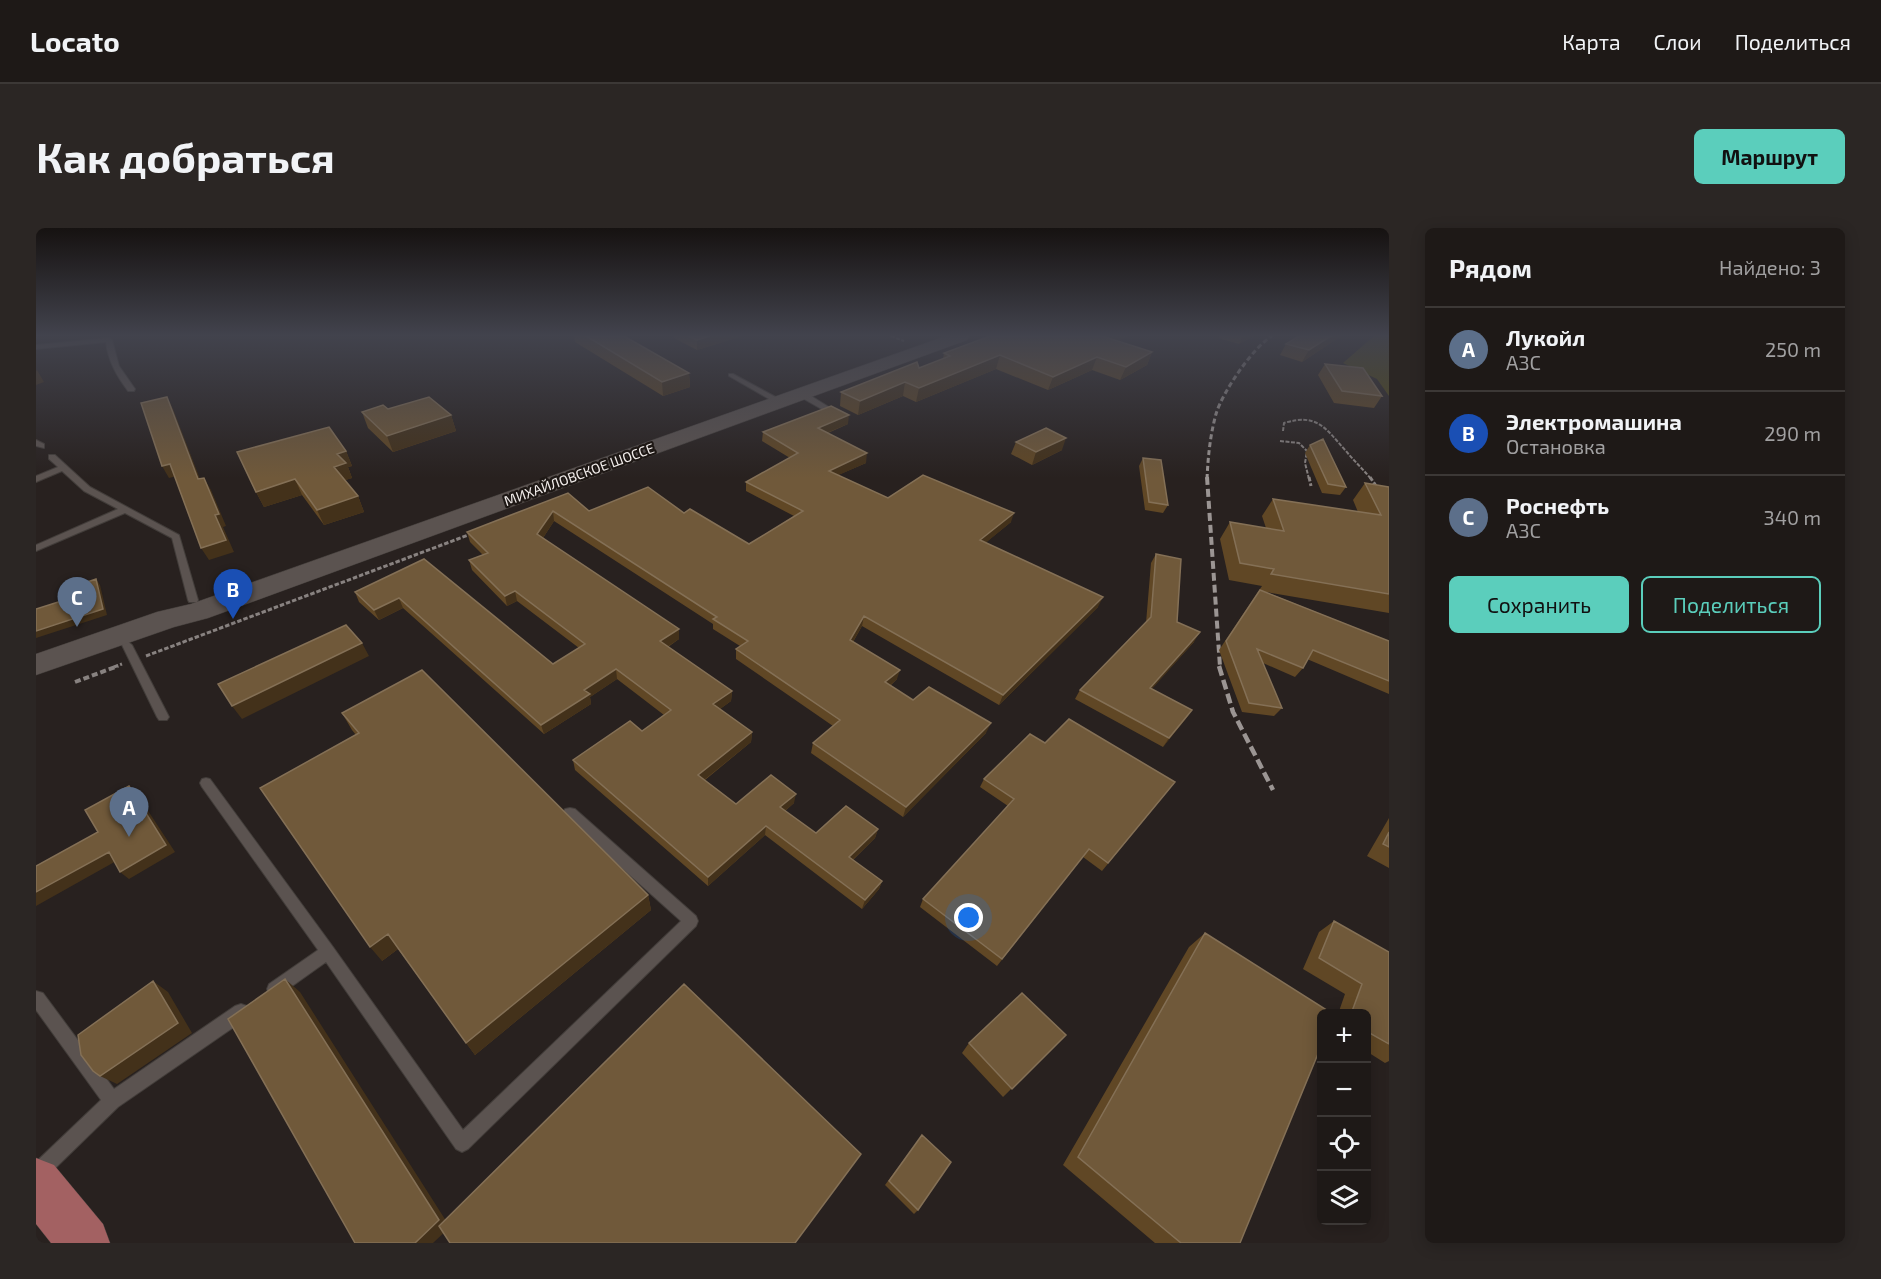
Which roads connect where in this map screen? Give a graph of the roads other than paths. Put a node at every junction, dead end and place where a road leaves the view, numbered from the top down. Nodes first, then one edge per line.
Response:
1 (126, 383) edge
2 (753, 383) edge
3 (828, 383) edge
4 (131, 389) dead end
5 (790, 397) junction
6 (828, 409) edge
7 (52, 457) dead end
8 (63, 468) junction
9 (36, 479) edge
10 (127, 509) junction
11 (36, 548) edge
12 (196, 606) junction
13 (127, 645) junction
14 (36, 664) edge
15 (36, 678) edge
16 (163, 717) dead end
17 (206, 783) dead end
18 (570, 813) dead end
19 (328, 952) junction
20 (37, 998) edge
21 (112, 1101) junction
22 (36, 1175) edge
23 (36, 1183) edge
24 (84, 1243) edge

1 - 4 lane
2 - 5 lane
3 - 5 main road, МИХАЙЛОВСКОЕ ШОССЕ
5 - 6 lane
5 - 12 main road, МИХАЙЛОВСКОЕ ШОССЕ
7 - 8 lane
8 - 9 lane
8 - 10 lane
10 - 11 lane
10 - 12 lane
12 - 13 main road, МИХАЙЛОВСКОЕ ШОССЕ
12 - 14 main road, МИХАЙЛОВСКОЕ ШОССЕ
13 - 15 main road, МИХАЙЛОВСКОЕ ШОССЕ
13 - 16 lane
17 - 19 lane
18 - 19 lane
19 - 21 lane
20 - 21 lane
21 - 22 lane
23 - 24 main road

